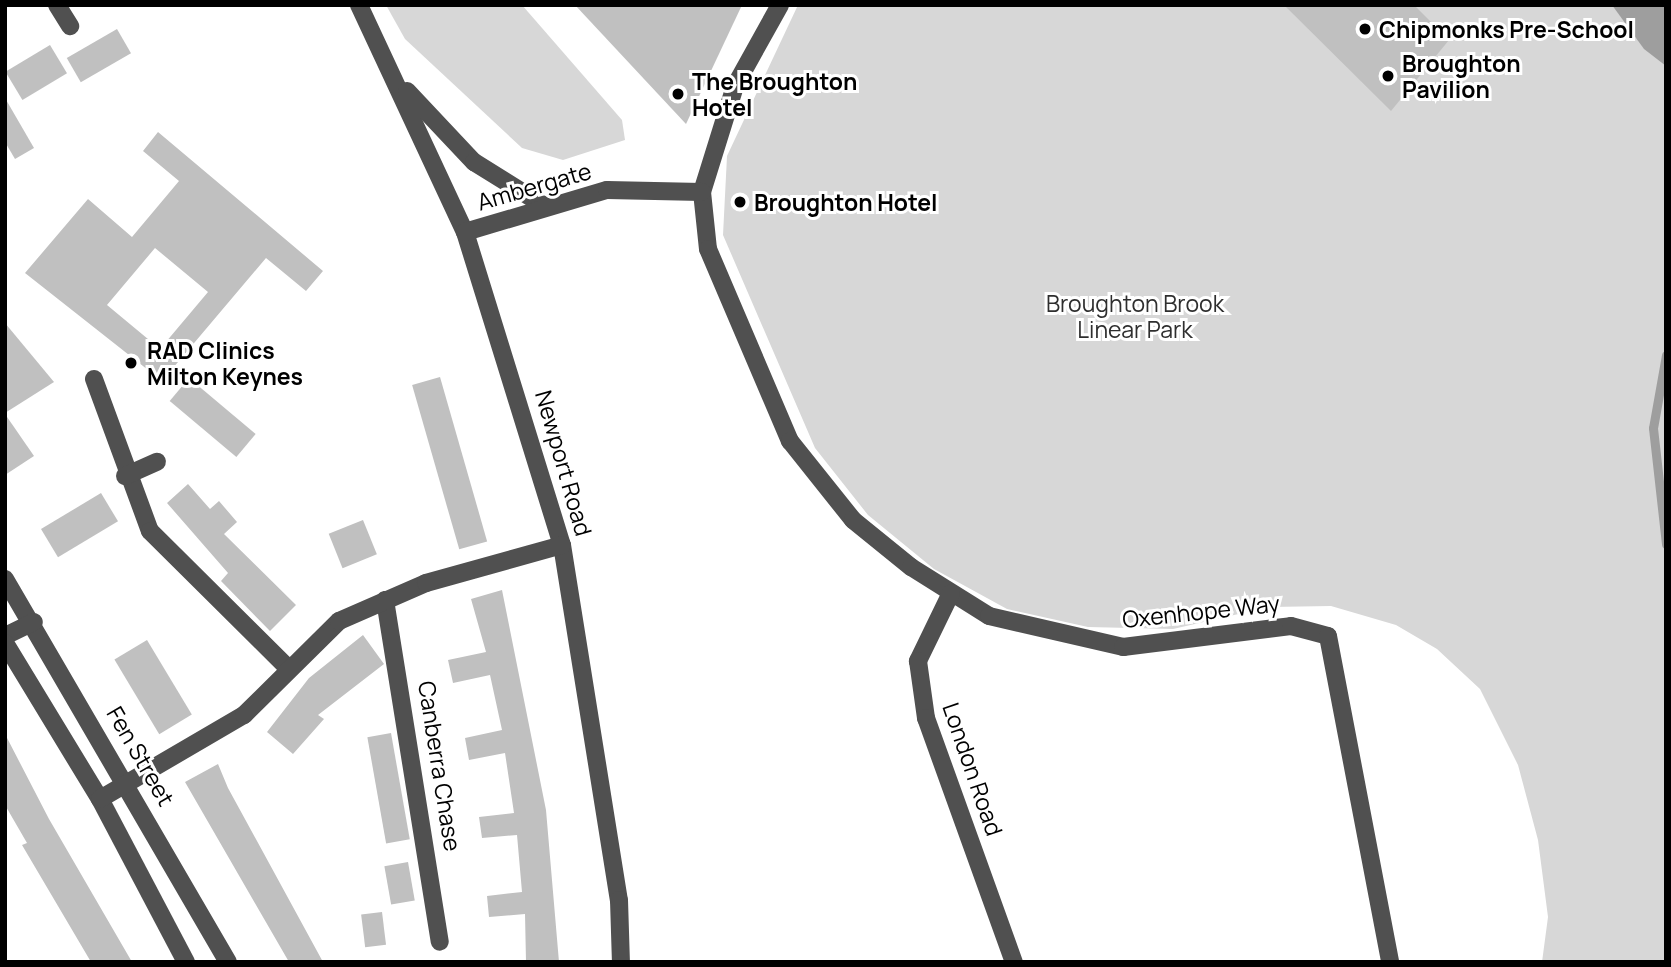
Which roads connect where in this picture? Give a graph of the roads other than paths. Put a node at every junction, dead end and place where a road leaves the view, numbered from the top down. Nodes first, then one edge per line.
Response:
1 (57, 5) edge
2 (359, 5) edge
3 (780, 5) edge
4 (70, 26) dead end
5 (395, 79) junction
6 (702, 192) junction
7 (543, 205) junction
8 (465, 232) junction
9 (94, 379) dead end
10 (157, 462) dead end
11 (125, 476) junction
12 (562, 545) junction
13 (5, 579) edge
14 (951, 593) junction
15 (385, 600) junction
16 (34, 622) junction
17 (5, 636) edge
18 (5, 643) edge
19 (287, 667) junction
20 (128, 782) junction
21 (100, 799) junction
22 (440, 942) dead end
23 (186, 962) edge
24 (228, 962) edge
25 (621, 962) edge
26 (1014, 962) edge
27 (1390, 962) edge

1 - 4 street
2 - 5 street, Newport Road
3 - 6 street
5 - 7 street
5 - 8 street, Newport Road
6 - 7 street, Ambergate
6 - 14 street, Oxenhope Way
7 - 8 street, Ambergate
8 - 12 street, Newport Road
9 - 11 street
10 - 11 street
11 - 19 street
12 - 15 street
12 - 25 street, Newport Road
13 - 16 street, Fen Street
14 - 26 street, London Road
14 - 27 street, Oxenhope Way
15 - 19 street
15 - 22 street, Canberra Chase
16 - 17 street
16 - 20 street, Fen Street
18 - 21 street
19 - 20 street
20 - 21 street
20 - 24 street, Fen Street
21 - 23 street

